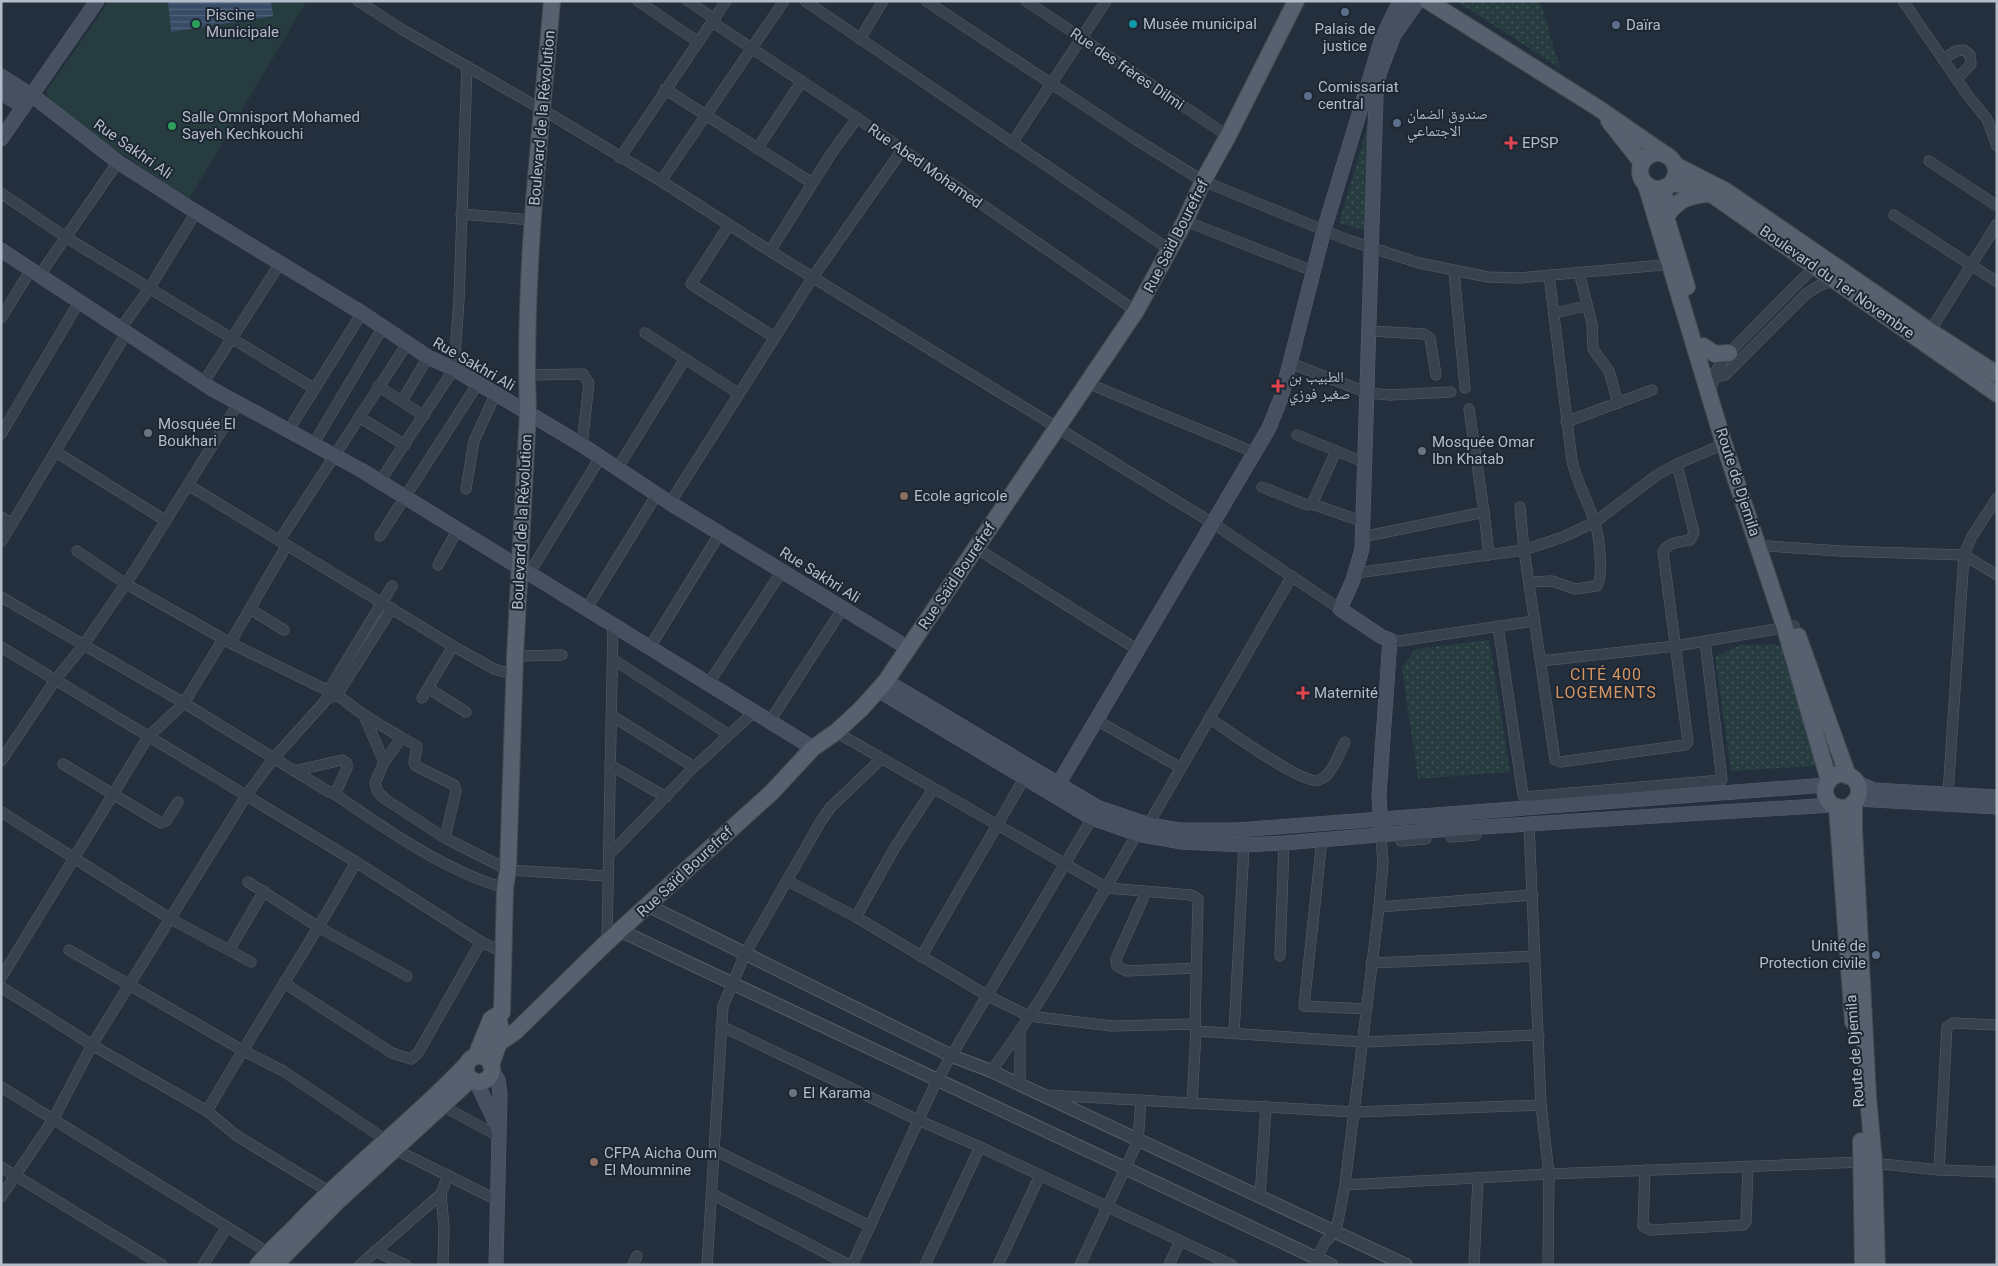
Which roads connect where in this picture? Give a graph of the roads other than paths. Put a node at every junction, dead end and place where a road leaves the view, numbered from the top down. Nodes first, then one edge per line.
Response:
1 (97, 1) edge
2 (358, 1) edge
3 (552, 1) edge
4 (638, 1) edge
5 (688, 1) edge
6 (726, 1) edge
7 (784, 1) edge
8 (804, 1) edge
9 (883, 1) edge
10 (926, 1) edge
11 (1026, 1) edge
12 (1106, 1) edge
13 (1296, 1) edge
14 (1400, 1) edge
15 (1418, 1) edge
16 (1428, 1) edge
17 (1902, 1) edge
18 (649, 4) edge
19 (714, 20) junction
20 (1082, 38) junction
21 (860, 39) junction
22 (698, 42) junction
23 (753, 48) junction
24 (1944, 59) junction
25 (467, 66) junction
26 (1, 76) edge
27 (1957, 79) junction
28 (802, 81) junction
29 (1050, 84) junction
30 (665, 90) junction
31 (1, 93) edge
32 (28, 101) junction
33 (1598, 108) junction
34 (543, 110) junction
35 (705, 116) junction
36 (857, 118) junction
37 (1987, 118) junction
38 (1997, 126) edge
39 (1228, 136) junction
40 (1, 138) edge
41 (1012, 143) junction
42 (1997, 146) edge
43 (757, 149) junction
44 (902, 150) junction
45 (620, 158) junction
46 (1671, 160) junction
47 (1929, 161) dead end
48 (118, 162) junction
49 (1642, 163) junction
50 (660, 181) junction
51 (1203, 181) junction
52 (812, 183) junction
53 (1646, 185) junction
54 (1668, 186) junction
55 (1, 193) edge
56 (1709, 193) junction
57 (1997, 206) edge
58 (196, 212) junction
59 (461, 214) junction
60 (1894, 215) dead end
61 (1666, 217) junction
62 (533, 220) junction
63 (1185, 221) junction
64 (729, 224) junction
65 (1997, 224) edge
66 (1771, 229) junction
67 (1324, 230) junction
68 (67, 238) junction
69 (1373, 247) junction
70 (1, 250) edge
71 (1170, 250) junction
72 (770, 251) junction
73 (281, 262) junction
74 (1674, 264) junction
75 (1820, 264) junction
76 (1971, 266) junction
77 (1313, 271) junction
78 (1454, 272) junction
79 (1579, 272) junction
80 (34, 274) junction
81 (1550, 275) junction
82 (813, 277) junction
83 (1834, 281) junction
84 (1997, 282) edge
85 (148, 289) junction
86 (79, 302) junction
87 (1586, 306) junction
88 (1136, 311) junction
89 (362, 312) junction
90 (1554, 313) junction
91 (1, 318) edge
92 (383, 327) junction
93 (124, 330) junction
94 (1370, 331) junction
95 (1930, 331) junction
96 (645, 333) dead end
97 (774, 337) junction
98 (232, 340) junction
99 (407, 344) junction
100 (1703, 346) junction
101 (1730, 353) junction
102 (428, 357) junction
103 (685, 359) junction
104 (1290, 363) junction
105 (454, 369) junction
106 (526, 374) junction
107 (1436, 374) dead end
108 (1997, 374) edge
109 (1709, 378) junction
110 (203, 383) junction
111 (1087, 383) junction
112 (477, 385) junction
113 (378, 386) junction
114 (1464, 388) dead end
115 (315, 389) junction
116 (1652, 390) dead end
117 (1451, 392) dead end
118 (738, 393) junction
119 (1368, 393) junction
120 (1997, 394) edge
121 (495, 395) junction
122 (402, 401) junction
123 (1618, 403) junction
124 (238, 404) junction
125 (1469, 409) dead end
126 (528, 413) junction
127 (424, 416) junction
128 (359, 417) junction
129 (1566, 422) junction
130 (1058, 427) junction
131 (288, 431) junction
132 (1, 434) edge
133 (1297, 435) dead end
134 (314, 443) junction
135 (1724, 444) junction
136 (405, 445) junction
137 (582, 445) junction
138 (1336, 451) junction
139 (56, 452) junction
140 (1256, 453) junction
141 (332, 455) junction
142 (600, 458) junction
143 (1366, 463) junction
144 (1677, 464) junction
145 (617, 469) junction
146 (380, 482) junction
147 (188, 485) junction
148 (1262, 487) dead end
149 (466, 489) dead end
150 (658, 494) junction
151 (406, 498) junction
152 (1997, 498) edge
153 (670, 503) junction
154 (1312, 504) junction
155 (1520, 507) dead end
156 (1484, 512) junction
157 (1, 517) edge
158 (166, 521) junction
159 (1364, 522) junction
160 (1595, 522) junction
161 (12, 524) junction
162 (1214, 524) junction
163 (458, 529) junction
164 (720, 533) junction
165 (380, 536) dead end
166 (1362, 537) junction
167 (1, 542) edge
168 (283, 543) junction
169 (1764, 547) junction
170 (976, 548) junction
171 (1524, 550) junction
172 (78, 552) dead end
173 (1489, 554) junction
174 (1964, 555) junction
175 (438, 565) dead end
176 (525, 570) junction
177 (782, 571) junction
178 (1356, 573) junction
179 (1997, 575) edge
180 (1292, 576) junction
181 (1529, 582) junction
182 (126, 584) junction
183 (392, 586) dead end
184 (1, 597) edge
185 (382, 602) junction
186 (392, 608) junction
187 (587, 608) junction
188 (844, 608) junction
189 (1340, 609) junction
190 (250, 610) junction
191 (1534, 621) junction
192 (613, 624) junction
193 (1498, 626) junction
194 (1790, 627) junction
195 (284, 630) dead end
196 (1390, 640) junction
197 (226, 641) junction
198 (1705, 641) junction
199 (83, 646) junction
200 (453, 646) junction
201 (1676, 646) junction
202 (1, 647) edge
203 (650, 647) junction
204 (908, 648) junction
205 (1138, 650) junction
206 (562, 655) dead end
207 (516, 656) junction
208 (614, 660) junction
209 (1541, 661) junction
210 (516, 675) junction
211 (56, 679) junction
212 (709, 683) junction
213 (882, 686) junction
214 (428, 688) junction
215 (330, 695) junction
216 (422, 698) dead end
217 (184, 703) junction
218 (466, 712) dead end
219 (754, 712) junction
220 (364, 715) junction
221 (612, 716) junction
222 (1209, 718) junction
223 (1096, 720) junction
224 (770, 721) junction
225 (836, 732) junction
226 (728, 734) junction
227 (148, 738) junction
228 (404, 739) junction
229 (1345, 742) dead end
230 (813, 748) junction
231 (273, 759) junction
232 (881, 759) junction
233 (1, 762) edge
234 (384, 762) junction
235 (63, 764) dead end
236 (610, 765) junction
237 (694, 767) junction
238 (1181, 768) junction
239 (294, 771) junction
240 (1025, 776) junction
241 (1852, 779) junction
242 (1059, 783) junction
243 (1827, 783) junction
244 (933, 789) junction
245 (333, 793) junction
246 (113, 794) junction
247 (1948, 794) junction
248 (246, 796) junction
249 (666, 797) junction
250 (1997, 797) edge
251 (1856, 800) junction
252 (178, 802) dead end
253 (1835, 806) junction
254 (1997, 808) edge
255 (1, 812) edge
256 (1095, 813) junction
257 (1380, 820) junction
258 (1529, 824) junction
259 (998, 825) junction
260 (1148, 825) junction
261 (1137, 834) junction
262 (1381, 836) junction
263 (445, 838) junction
264 (1322, 839) junction
265 (1284, 843) junction
266 (1244, 845) junction
267 (609, 855) junction
268 (75, 858) junction
269 (356, 862) junction
270 (1065, 865) junction
271 (508, 870) junction
272 (608, 876) junction
273 (788, 881) junction
274 (248, 882) dead end
275 (505, 888) junction
276 (1107, 888) junction
277 (264, 891) junction
278 (1146, 892) junction
279 (1533, 896) junction
280 (649, 906) junction
281 (1379, 907) junction
282 (856, 917) junction
283 (169, 918) junction
284 (320, 928) junction
285 (621, 931) junction
286 (481, 942) junction
287 (608, 942) junction
288 (230, 949) junction
289 (69, 950) dead end
290 (505, 953) junction
291 (745, 954) junction
292 (921, 956) junction
293 (1280, 956) dead end
294 (1535, 956) junction
295 (251, 962) dead end
296 (1371, 963) junction
297 (1197, 968) junction
298 (407, 976) dead end
299 (1, 978) edge
300 (130, 983) junction
301 (284, 983) junction
302 (731, 983) junction
303 (1, 987) edge
304 (988, 996) junction
305 (1367, 1009) junction
306 (502, 1012) junction
307 (1029, 1016) junction
308 (1997, 1025) edge
309 (721, 1026) junction
310 (1196, 1028) junction
311 (1020, 1032) junction
312 (1234, 1033) junction
313 (1538, 1035) junction
314 (1363, 1042) junction
315 (499, 1043) junction
316 (92, 1045) junction
317 (242, 1050) junction
318 (952, 1056) junction
319 (475, 1061) junction
320 (491, 1068) junction
321 (991, 1071) junction
322 (936, 1082) junction
323 (1020, 1085) junction
324 (1, 1087) edge
325 (1040, 1094) junction
326 (1141, 1100) junction
327 (1192, 1102) junction
328 (437, 1103) junction
329 (1542, 1105) junction
330 (1266, 1106) junction
331 (207, 1112) junction
332 (1355, 1112) junction
333 (54, 1118) junction
334 (920, 1121) junction
335 (498, 1132) junction
336 (1138, 1141) junction
337 (390, 1145) junction
338 (980, 1147) junction
339 (714, 1150) junction
340 (1869, 1163) junction
341 (1748, 1166) junction
342 (1, 1167) edge
343 (1126, 1168) junction
344 (1645, 1170) junction
345 (1939, 1170) junction
346 (1997, 1172) edge
347 (1549, 1174) junction
348 (15, 1175) junction
349 (448, 1175) junction
350 (1040, 1175) junction
351 (1478, 1178) junction
352 (1345, 1184) junction
353 (441, 1194) junction
354 (712, 1194) junction
355 (334, 1195) junction
356 (1, 1197) edge
357 (1260, 1198) junction
358 (497, 1200) junction
359 (1107, 1206) junction
360 (870, 1226) junction
361 (227, 1227) junction
362 (1336, 1232) junction
363 (1180, 1241) junction
364 (375, 1251) junction
365 (270, 1260) edge
366 (1316, 1262) edge
367 (162, 1265) edge
368 (202, 1265) edge
369 (360, 1265) edge
370 (406, 1265) edge
371 (443, 1265) edge
372 (496, 1265) edge
373 (707, 1265) edge
374 (851, 1265) edge
375 (925, 1265) edge
376 (998, 1265) edge
377 (1080, 1265) edge
378 (1169, 1265) edge
379 (1232, 1265) edge
380 (1331, 1265) edge
381 (1406, 1265) edge
382 (1474, 1265) edge
383 (1548, 1265) edge
384 (1863, 1265) edge
385 (1877, 1265) edge

1 - 32 main road
2 - 25 street
3 - 34 main road, Boulevard de la Révolution
4 - 18 street
5 - 19 street, Rue Abed Mohamed
6 - 19 street
7 - 23 street
8 - 21 street
9 - 21 street
10 - 29 street
11 - 20 street, Rue des frères Dilmi
12 - 20 street
13 - 39 main road, Rue Saïd Bourefref
14 - 67 main road
15 - 69 main road
16 - 33 main road, Boulevard du 1er Novembre
17 - 24 street
18 - 22 street
19 - 22 street
19 - 23 street, Rue Abed Mohamed
20 - 29 street
20 - 39 street, Rue des frères Dilmi
21 - 41 street
22 - 30 street
23 - 28 street, Rue Abed Mohamed
23 - 35 street
24 - 27 street
24 - 27 street
25 - 34 street
25 - 59 street
26 - 32 main road
27 - 37 street
28 - 36 street, Rue Abed Mohamed
28 - 43 street
29 - 41 street
29 - 51 street
30 - 35 street
30 - 45 street
31 - 32 main road
32 - 40 main road
32 - 48 main road, Rue Sakhri Ali
33 - 46 main road, Boulevard du 1er Novembre
33 - 49 main road, Boulevard du 1er Novembre
34 - 45 street
34 - 62 main road, Boulevard de la Révolution
35 - 43 street
35 - 50 street
36 - 44 street, Rue Abed Mohamed
36 - 52 street
37 - 38 street
37 - 42 street
39 - 51 main road, Rue Saïd Bourefref
41 - 71 street
43 - 52 street
44 - 82 street
44 - 88 street, Rue Abed Mohamed
45 - 50 street
46 - 49 main road
46 - 54 main road
46 - 66 main road, Boulevard du 1er Novembre
47 - 57 street
48 - 58 main road, Rue Sakhri Ali
48 - 68 street
49 - 53 main road
50 - 64 street
51 - 63 main road, Rue Saïd Bourefref
51 - 67 street
52 - 72 street
53 - 54 main road
53 - 74 main road, Route de Djemila
54 - 56 main road, Boulevard du 1er Novembre
54 - 61 main road, Route de Djemila
55 - 68 street
56 - 61 main road
56 - 66 main road, Boulevard du 1er Novembre
58 - 73 main road, Rue Sakhri Ali
58 - 85 street
59 - 62 street
59 - 105 street
60 - 76 street
61 - 74 main road, Route de Djemila
62 - 106 main road, Boulevard de la Révolution
63 - 71 main road, Rue Saïd Bourefref
63 - 77 street
64 - 72 street
64 - 97 street
65 - 76 street
66 - 75 main road, Boulevard du 1er Novembre
67 - 69 street
67 - 77 main road
68 - 80 street
68 - 85 street
69 - 78 street
69 - 94 main road
70 - 80 main road
71 - 88 main road, Rue Saïd Bourefref
72 - 82 street
73 - 89 main road, Rue Sakhri Ali
73 - 98 street
74 - 79 street
74 - 100 main road, Route de Djemila
74 - 109 main road, Route de Djemila
75 - 83 main road, Boulevard du 1er Novembre
75 - 95 main road, Boulevard du 1er Novembre
75 - 101 street
76 - 84 street
76 - 95 street
77 - 104 main road
78 - 81 street
78 - 114 street
79 - 81 street
79 - 87 street
80 - 86 main road
80 - 91 street
81 - 90 street
82 - 97 street
82 - 130 street
83 - 109 street
83 - 120 main road, Boulevard du 1er Novembre
85 - 93 street
85 - 98 street
86 - 93 main road
86 - 132 street
87 - 90 street
87 - 123 street
88 - 111 main road, Rue Saïd Bourefref
89 - 92 main road, Rue Sakhri Ali
89 - 115 street
90 - 129 street
92 - 99 main road, Rue Sakhri Ali
92 - 134 street
93 - 110 main road
93 - 139 street
94 - 107 street
94 - 119 main road
95 - 108 main road, Boulevard du 1er Novembre
96 - 103 street
97 - 118 street
98 - 110 street
98 - 115 street
99 - 102 main road, Rue Sakhri Ali
99 - 113 street
100 - 101 main road
100 - 109 main road, Route de Djemila
101 - 109 street
102 - 105 main road, Rue Sakhri Ali
102 - 122 street
103 - 118 street
103 - 145 street
104 - 119 street
104 - 140 main road
105 - 112 main road, Rue Sakhri Ali
105 - 127 street
106 - 126 main road, Boulevard de la Révolution
106 - 137 street
109 - 135 main road, Route de Djemila
109 - 169 main road, Route de Djemila
110 - 124 main road
111 - 130 main road, Rue Saïd Bourefref
111 - 140 street
112 - 121 main road, Rue Sakhri Ali
112 - 151 street
113 - 122 street
113 - 128 street
115 - 131 street
116 - 123 street
117 - 119 street
118 - 153 street
119 - 143 main road
121 - 126 main road, Rue Sakhri Ali
121 - 149 street
122 - 127 street
123 - 129 street
124 - 131 main road
124 - 147 street
125 - 156 street
126 - 137 main road, Rue Sakhri Ali
126 - 176 main road, Boulevard de la Révolution
127 - 136 street
128 - 136 street
128 - 141 street
129 - 160 street
130 - 162 street
130 - 170 main road, Rue Saïd Bourefref
131 - 134 main road
133 - 138 street
134 - 141 main road
135 - 144 street
135 - 169 main road, Route de Djemila
136 - 146 street
137 - 142 main road, Rue Sakhri Ali
138 - 143 street
138 - 154 street
139 - 158 street
139 - 161 street
140 - 162 main road
141 - 146 main road
141 - 168 street
142 - 145 main road, Rue Sakhri Ali
142 - 176 street
143 - 159 main road
144 - 160 street
144 - 201 street
145 - 150 main road, Rue Sakhri Ali
146 - 151 main road
147 - 158 street
147 - 168 street
148 - 154 street
150 - 153 main road, Rue Sakhri Ali
150 - 187 street
151 - 163 main road
151 - 165 street
152 - 174 street
153 - 164 main road, Rue Sakhri Ali
154 - 159 street
155 - 171 street
156 - 166 street
156 - 173 street
157 - 161 street
158 - 182 street
159 - 166 main road
160 - 171 street
160 - 181 street
161 - 167 street
162 - 180 street
162 - 205 main road
163 - 175 street
163 - 176 main road
164 - 177 main road, Rue Sakhri Ali
164 - 203 street
166 - 178 main road
168 - 185 street
168 - 190 street
169 - 174 street
169 - 194 main road, Route de Djemila
170 - 204 main road, Rue Saïd Bourefref
170 - 205 street
171 - 173 street
171 - 181 street
172 - 182 street
173 - 178 street
174 - 179 street
174 - 247 street
176 - 187 main road
176 - 207 main road, Boulevard de la Révolution
177 - 188 main road, Rue Sakhri Ali
177 - 212 street
178 - 189 main road
180 - 189 street
180 - 222 street
181 - 191 street
182 - 197 street
182 - 199 street
183 - 185 street
184 - 199 street
185 - 186 street
185 - 215 street
186 - 200 street
186 - 215 street
187 - 192 main road
188 - 204 main road, Rue Sakhri Ali
188 - 224 street
189 - 196 main road
190 - 195 street
190 - 197 street
191 - 193 street
191 - 209 street
192 - 203 main road
192 - 208 street
193 - 196 street
193 - 198 street
194 - 198 street
194 - 241 main road, Route de Djemila
194 - 243 main road, Route de Djemila
196 - 257 main road
197 - 215 street
197 - 217 street
198 - 201 street
199 - 211 street
199 - 217 street
200 - 210 street
200 - 214 street
201 - 209 street
201 - 209 street
202 - 211 street
203 - 212 main road
204 - 213 main road, Rue Saïd Bourefref
205 - 223 main road
206 - 207 street
207 - 210 main road, Boulevard de la Révolution
208 - 221 street
208 - 226 street
210 - 271 main road, Boulevard de la Révolution
211 - 227 street
211 - 233 street
212 - 219 main road
213 - 225 main road, Rue Saïd Bourefref
213 - 240 main road
213 - 242 main road
214 - 216 street
214 - 218 street
215 - 220 street
215 - 231 street
217 - 227 street
217 - 231 street
219 - 224 main road
219 - 226 street
220 - 228 street
220 - 234 street
221 - 236 street
221 - 237 street
222 - 229 street
222 - 238 street
223 - 238 street
223 - 242 main road
224 - 230 main road
225 - 230 main road, Rue Saïd Bourefref
225 - 232 street
226 - 237 street
227 - 246 street
227 - 248 street
228 - 234 street
228 - 263 street
230 - 280 main road, Rue Saïd Bourefref
231 - 239 street
231 - 248 street
232 - 244 street
232 - 273 street
234 - 263 street
235 - 246 street
236 - 249 street
236 - 267 street
237 - 249 street
238 - 260 street
239 - 245 street
239 - 245 street
240 - 256 main road
240 - 259 street
241 - 243 main road
241 - 247 main road
241 - 251 main road
242 - 256 main road
243 - 253 main road
243 - 257 main road
244 - 259 street
244 - 282 street
245 - 275 street
246 - 252 street
246 - 268 street
247 - 250 main road
248 - 269 street
248 - 283 street
249 - 267 street
251 - 253 main road
251 - 254 main road
251 - 340 main road
253 - 258 main road
253 - 340 main road, Route de Djemila
255 - 268 street
256 - 260 main road
256 - 261 main road
256 - 270 street
257 - 260 main road
257 - 262 main road
258 - 262 main road
258 - 279 street
259 - 270 street
259 - 292 street
261 - 266 main road
261 - 276 street
262 - 264 main road
262 - 281 street
263 - 271 street
264 - 265 main road
264 - 305 street
265 - 266 main road
265 - 293 street
266 - 312 street
267 - 272 street
268 - 283 street
268 - 299 street
269 - 284 street
269 - 286 street
270 - 276 street
270 - 304 street
271 - 272 street
271 - 275 main road, Boulevard de la Révolution
272 - 287 street
273 - 282 street
273 - 291 street
274 - 277 street
275 - 290 main road, Boulevard de la Révolution
276 - 278 street
276 - 307 street
277 - 284 street
277 - 288 street
278 - 297 street
278 - 297 street
279 - 281 street
279 - 294 street
280 - 285 main road, Rue Saïd Bourefref
280 - 291 street
281 - 296 street
282 - 292 street
283 - 288 street
283 - 300 street
284 - 298 street
284 - 301 street
285 - 287 main road, Rue Saïd Bourefref
285 - 302 street
286 - 290 street
286 - 301 street
287 - 315 main road, Rue Saïd Bourefref
288 - 295 street
289 - 300 street
290 - 306 main road, Boulevard de la Révolution
291 - 302 street
291 - 318 street
292 - 304 street
294 - 296 street
294 - 313 street
296 - 305 street
297 - 310 street
300 - 316 street
300 - 317 street
301 - 317 street
302 - 309 street
302 - 322 street
303 - 316 street
304 - 307 street
304 - 318 street
305 - 314 street
306 - 315 main road, Boulevard de la Révolution
306 - 319 main road
307 - 310 street
307 - 311 street
308 - 345 street
309 - 334 street
309 - 339 street
310 - 312 street
310 - 327 street
311 - 321 street
311 - 323 street
312 - 314 street
313 - 314 street
313 - 329 street
314 - 332 street
315 - 319 main road
315 - 320 main road
316 - 331 street
316 - 333 street
317 - 331 street
317 - 337 street
318 - 321 street
318 - 322 street
319 - 320 main road
319 - 320 main road
319 - 328 main road
319 - 335 main road
320 - 335 main road
321 - 323 street
322 - 334 street
322 - 343 street
323 - 325 street
324 - 333 street
325 - 326 street
325 - 336 street
326 - 327 street
326 - 336 street
327 - 330 street
328 - 335 street
328 - 337 main road
329 - 332 street
329 - 347 street
330 - 332 street
330 - 357 street
331 - 355 street
332 - 352 street
333 - 348 street
333 - 361 street
334 - 338 street
334 - 360 street
335 - 358 main road
336 - 343 street
336 - 357 street
337 - 349 street
337 - 355 main road
338 - 350 street
338 - 375 street
339 - 354 street
339 - 360 street
340 - 341 street
340 - 345 street
340 - 384 main road, Route de Djemila
340 - 385 main road
341 - 344 street
341 - 344 street
342 - 348 street
343 - 359 street
343 - 366 street
344 - 347 street
345 - 346 street
347 - 351 street
347 - 383 street
348 - 356 street
348 - 367 street
349 - 353 street
349 - 358 street
350 - 359 street
350 - 376 street
351 - 352 street
351 - 382 street
352 - 362 street
353 - 364 street
353 - 371 street
354 - 373 street
354 - 374 street
355 - 365 main road
357 - 362 street
358 - 372 main road
359 - 363 street
359 - 377 street
360 - 374 street
361 - 365 street
361 - 368 street
362 - 366 street
362 - 381 street
363 - 378 street
363 - 379 street
364 - 369 street
364 - 370 street
366 - 380 street

